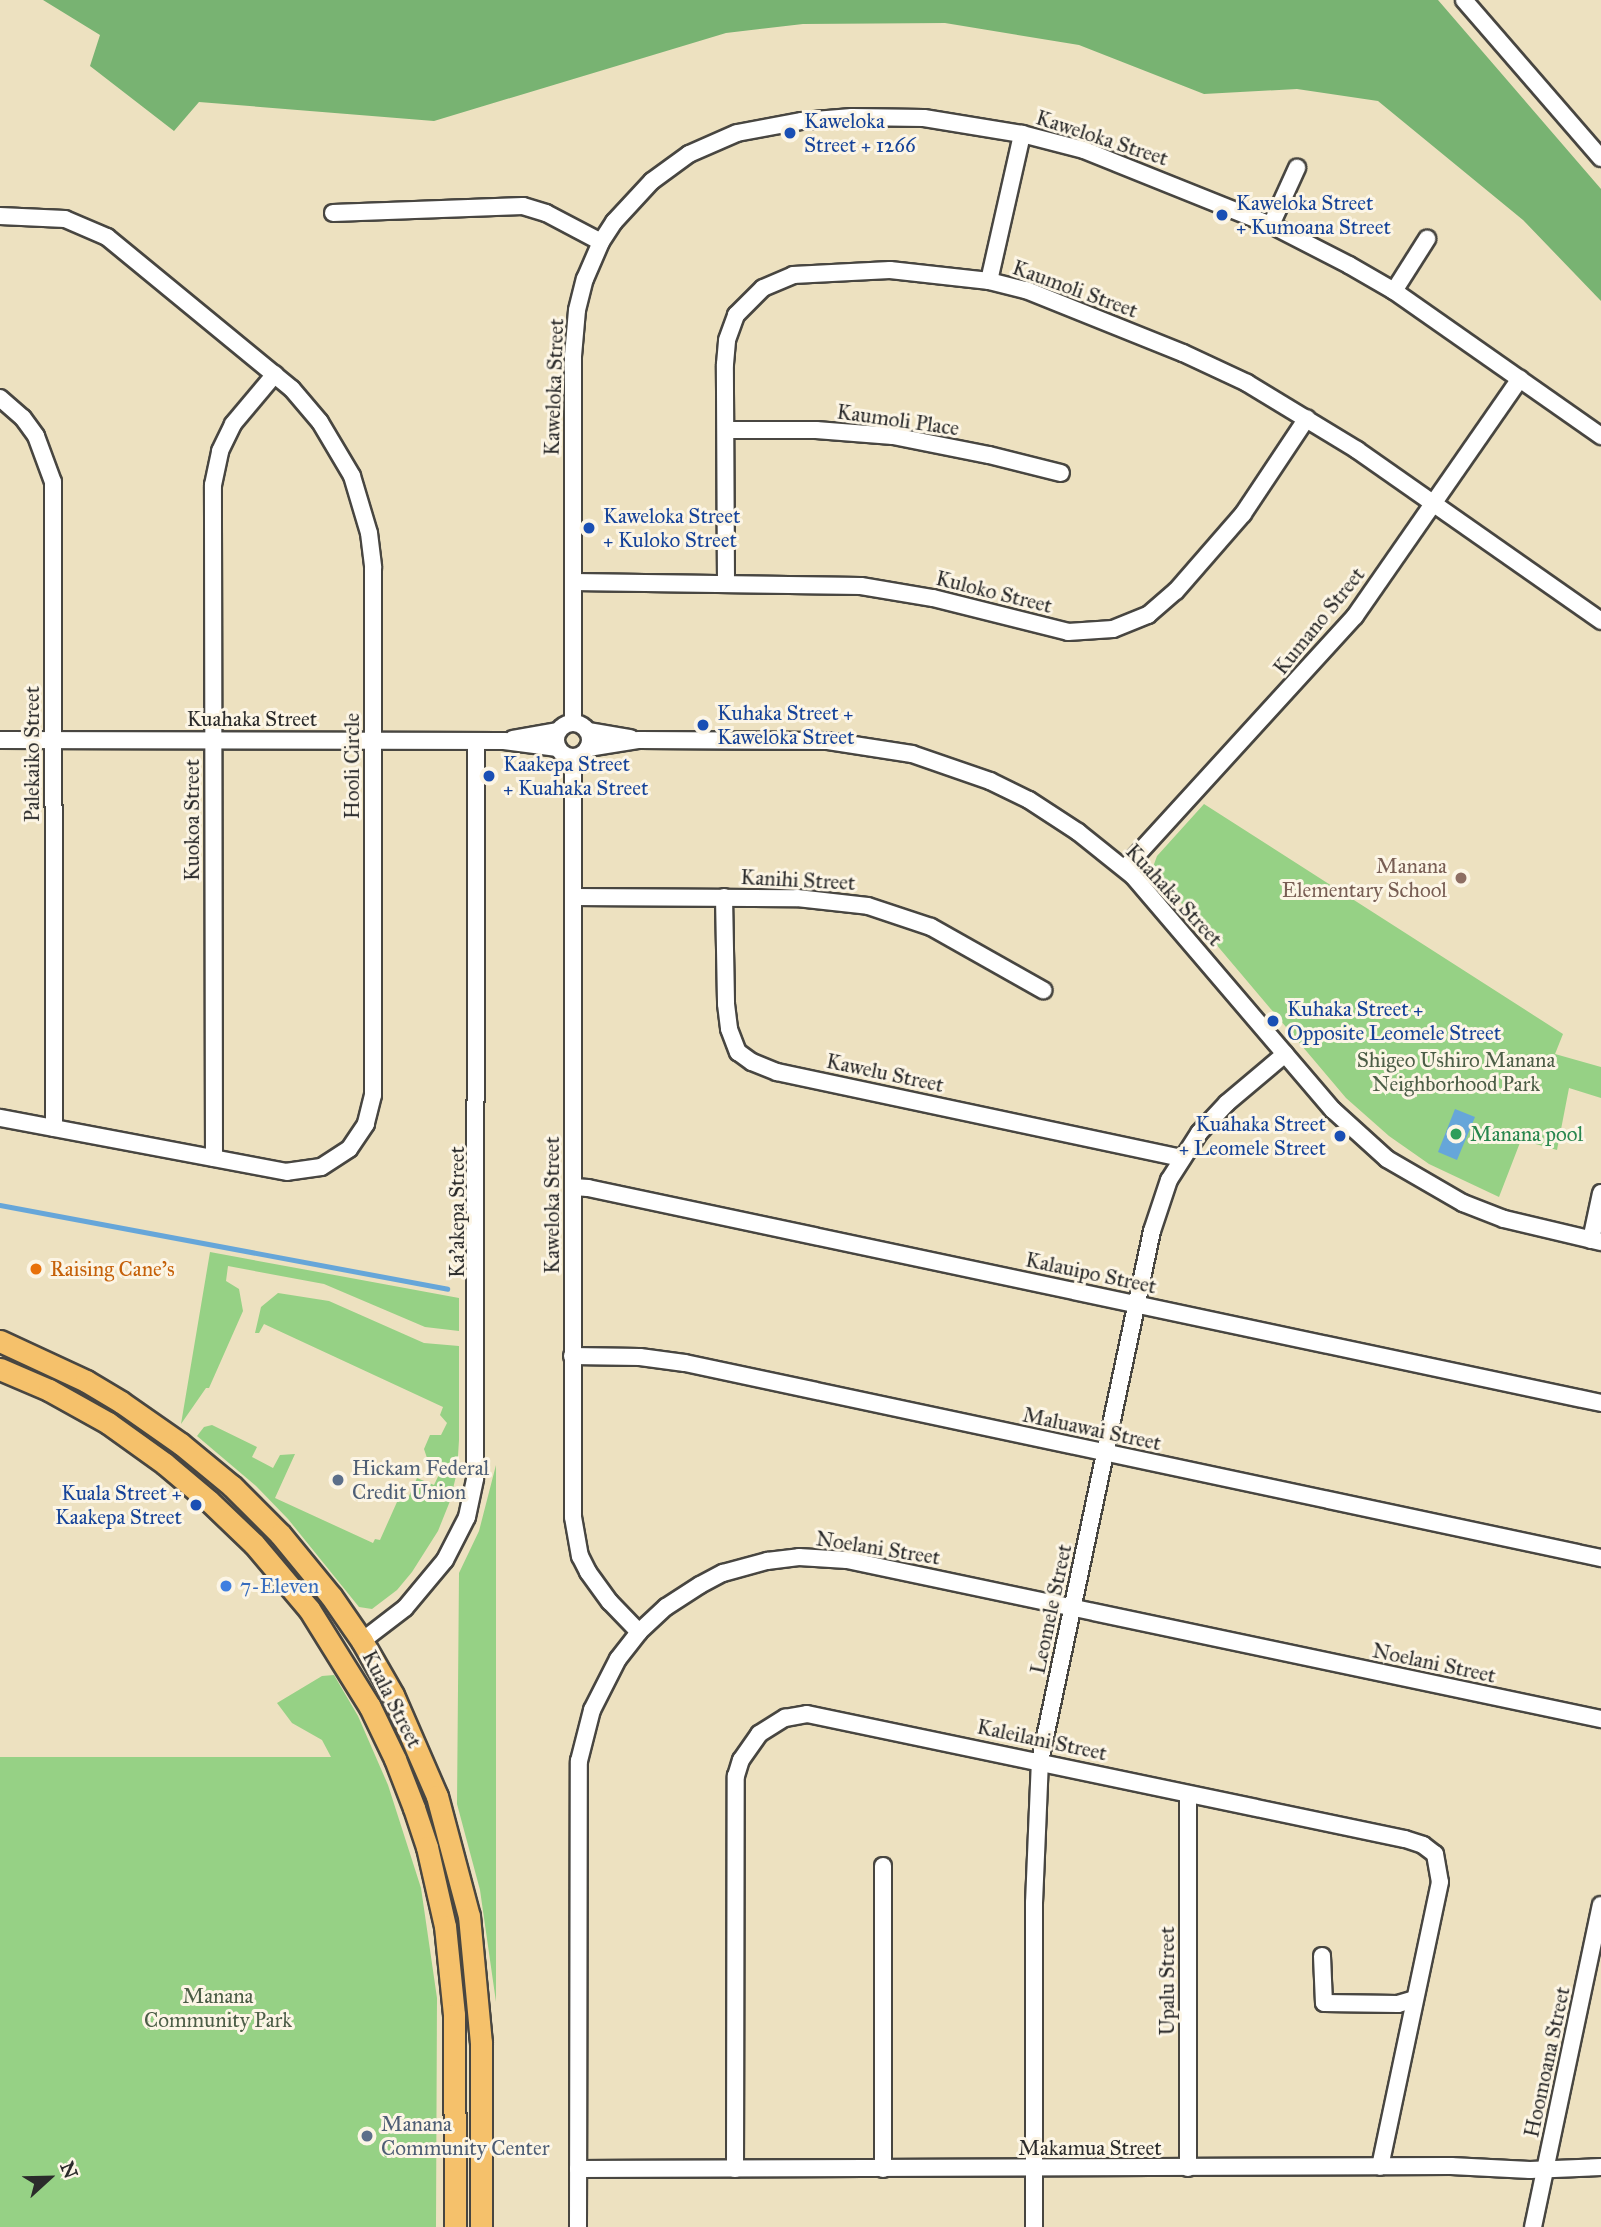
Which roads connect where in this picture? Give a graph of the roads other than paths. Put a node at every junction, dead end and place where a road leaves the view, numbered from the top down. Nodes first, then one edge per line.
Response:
1 (1464, 0) edge
2 (1022, 134) junction
3 (1601, 158) edge
4 (1297, 168) dead end
5 (332, 213) dead end
6 (0, 216) edge
7 (1271, 225) junction
8 (1427, 239) dead end
9 (601, 242) junction
10 (989, 281) junction
11 (1394, 291) junction
12 (275, 374) junction
13 (1520, 379) junction
14 (0, 398) edge
15 (1307, 418) junction
16 (726, 430) junction
17 (1601, 436) edge
18 (1061, 473) dead end
19 (1434, 504) junction
20 (573, 582) junction
21 (726, 582) junction
22 (1601, 621) edge
23 (573, 723) junction
24 (558, 731) junction
25 (587, 731) junction
26 (0, 740) edge
27 (53, 740) junction
28 (213, 740) junction
29 (373, 740) junction
30 (639, 740) junction
31 (475, 741) junction
32 (504, 741) junction
33 (558, 748) junction
34 (588, 748) junction
35 (573, 757) junction
36 (1125, 868) junction
37 (573, 897) junction
38 (724, 897) junction
39 (1043, 990) dead end
40 (1285, 1054) junction
41 (0, 1118) edge
42 (54, 1128) junction
43 (214, 1158) junction
44 (1180, 1158) junction
45 (573, 1187) junction
46 (1601, 1193) edge
47 (1596, 1241) edge
48 (1137, 1304) junction
49 (0, 1341) edge
50 (572, 1356) junction
51 (0, 1369) edge
52 (1601, 1403) edge
53 (181, 1444) junction
54 (1105, 1453) junction
55 (165, 1464) junction
56 (1601, 1558) edge
57 (1073, 1607) junction
58 (639, 1632) junction
59 (362, 1641) junction
60 (341, 1656) junction
61 (1601, 1719) edge
62 (1040, 1761) junction
63 (1188, 1794) junction
64 (883, 1866) dead end
65 (1601, 1905) edge
66 (1322, 1956) dead end
67 (1414, 1999) junction
68 (1380, 2167) junction
69 (1601, 2167) edge
70 (1188, 2168) junction
71 (1546, 2168) junction
72 (578, 2169) junction
73 (735, 2169) junction
74 (883, 2169) junction
75 (1034, 2169) junction
76 (455, 2227) edge
77 (481, 2227) edge
78 (578, 2227) edge
79 (1034, 2227) edge
80 (1533, 2227) edge

1 - 3 street
2 - 7 street, Kaweloka Street
2 - 9 street, Kaweloka Street
2 - 10 street
4 - 7 street
5 - 9 street
6 - 12 street, Hooli Circle
7 - 11 street, Kaweloka Street
8 - 11 street
9 - 20 street, Kaweloka Street
10 - 15 street, Kaumoli Street
10 - 16 street, Kaumoli Street
11 - 13 street, Kaweloka Street
12 - 28 street, Kuokoa Street
12 - 29 street, Hooli Circle
13 - 17 street, Kaweloka Street
13 - 19 street, Kumano Street
14 - 27 street, Palekaiko Street
15 - 19 street, Kaumoli Street
15 - 21 street, Kuloko Street
16 - 18 street, Kaumoli Place
16 - 21 street, Kaumoli Street
19 - 22 street, Kaumoli Street
19 - 36 street, Kumano Street
20 - 21 street, Kuloko Street
20 - 23 street, Kaweloka Street
23 - 24 street
23 - 25 street
24 - 32 street, Kuahaka Street
24 - 33 street
25 - 30 street, Kuahaka Street
25 - 34 street
26 - 27 street, Kuahaka Street
27 - 28 street, Kuahaka Street
27 - 42 street, Palekaiko Street
28 - 29 street, Kuahaka Street
28 - 43 street, Kuokoa Street
29 - 31 street, Kuahaka Street
29 - 43 street, Hooli Circle
30 - 34 street, Kuahaka Street
30 - 36 street, Kuahaka Street
31 - 32 street, Kuahaka Street
31 - 59 street, Ka'akepa Street
32 - 33 street, Kuahaka Street
33 - 35 street
34 - 35 street
35 - 37 street, Kaweloka Street
36 - 40 street, Kuahaka Street
37 - 38 street, Kanihi Street
37 - 45 street, Kaweloka Street
38 - 39 street, Kanihi Street
38 - 44 street, Kawelu Street
40 - 44 street, Leomele Street
40 - 47 street, Kuahaka Street
41 - 42 street, Hooli Circle
42 - 43 street, Hooli Circle
44 - 48 street, Leomele Street
45 - 48 street, Kalauipo Street
45 - 50 street, Kaweloka Street
46 - 47 street
48 - 52 street, Kalauipo Street
48 - 54 street, Leomele Street
49 - 53 main road, Kuala Street
50 - 54 street, Maluawai Street
50 - 58 street, Kaweloka Street
51 - 55 main road, Kuala Street
53 - 55 main road
53 - 59 main road, Kuala Street
54 - 56 street, Maluawai Street
54 - 57 street, Leomele Street
55 - 60 main road, Kuala Street
57 - 58 street, Noelani Street
57 - 61 street, Noelani Street
57 - 62 street, Leomele Street
58 - 72 street, Noelani Street
59 - 60 main road
59 - 77 main road, Kuala Street
60 - 76 main road, Kuala Street
62 - 63 street, Kaleilani Street
62 - 73 street, Kaleilani Street
62 - 75 street, Leomele Street
63 - 67 street, Kaleilani Street
63 - 70 street, Upalu Street
64 - 74 street
65 - 71 street, Hoomoana Street
66 - 67 street
67 - 68 street, Kaleilani Street
68 - 70 street, Makamua Street
68 - 71 street, Makamua Street
69 - 71 street, Makamua Street
70 - 75 street, Makamua Street
71 - 80 street, Hoomoana Street
72 - 73 street, Makamua Street
72 - 78 street, Noelani Street
73 - 74 street, Makamua Street
74 - 75 street, Makamua Street
75 - 79 street, Leomele Street

